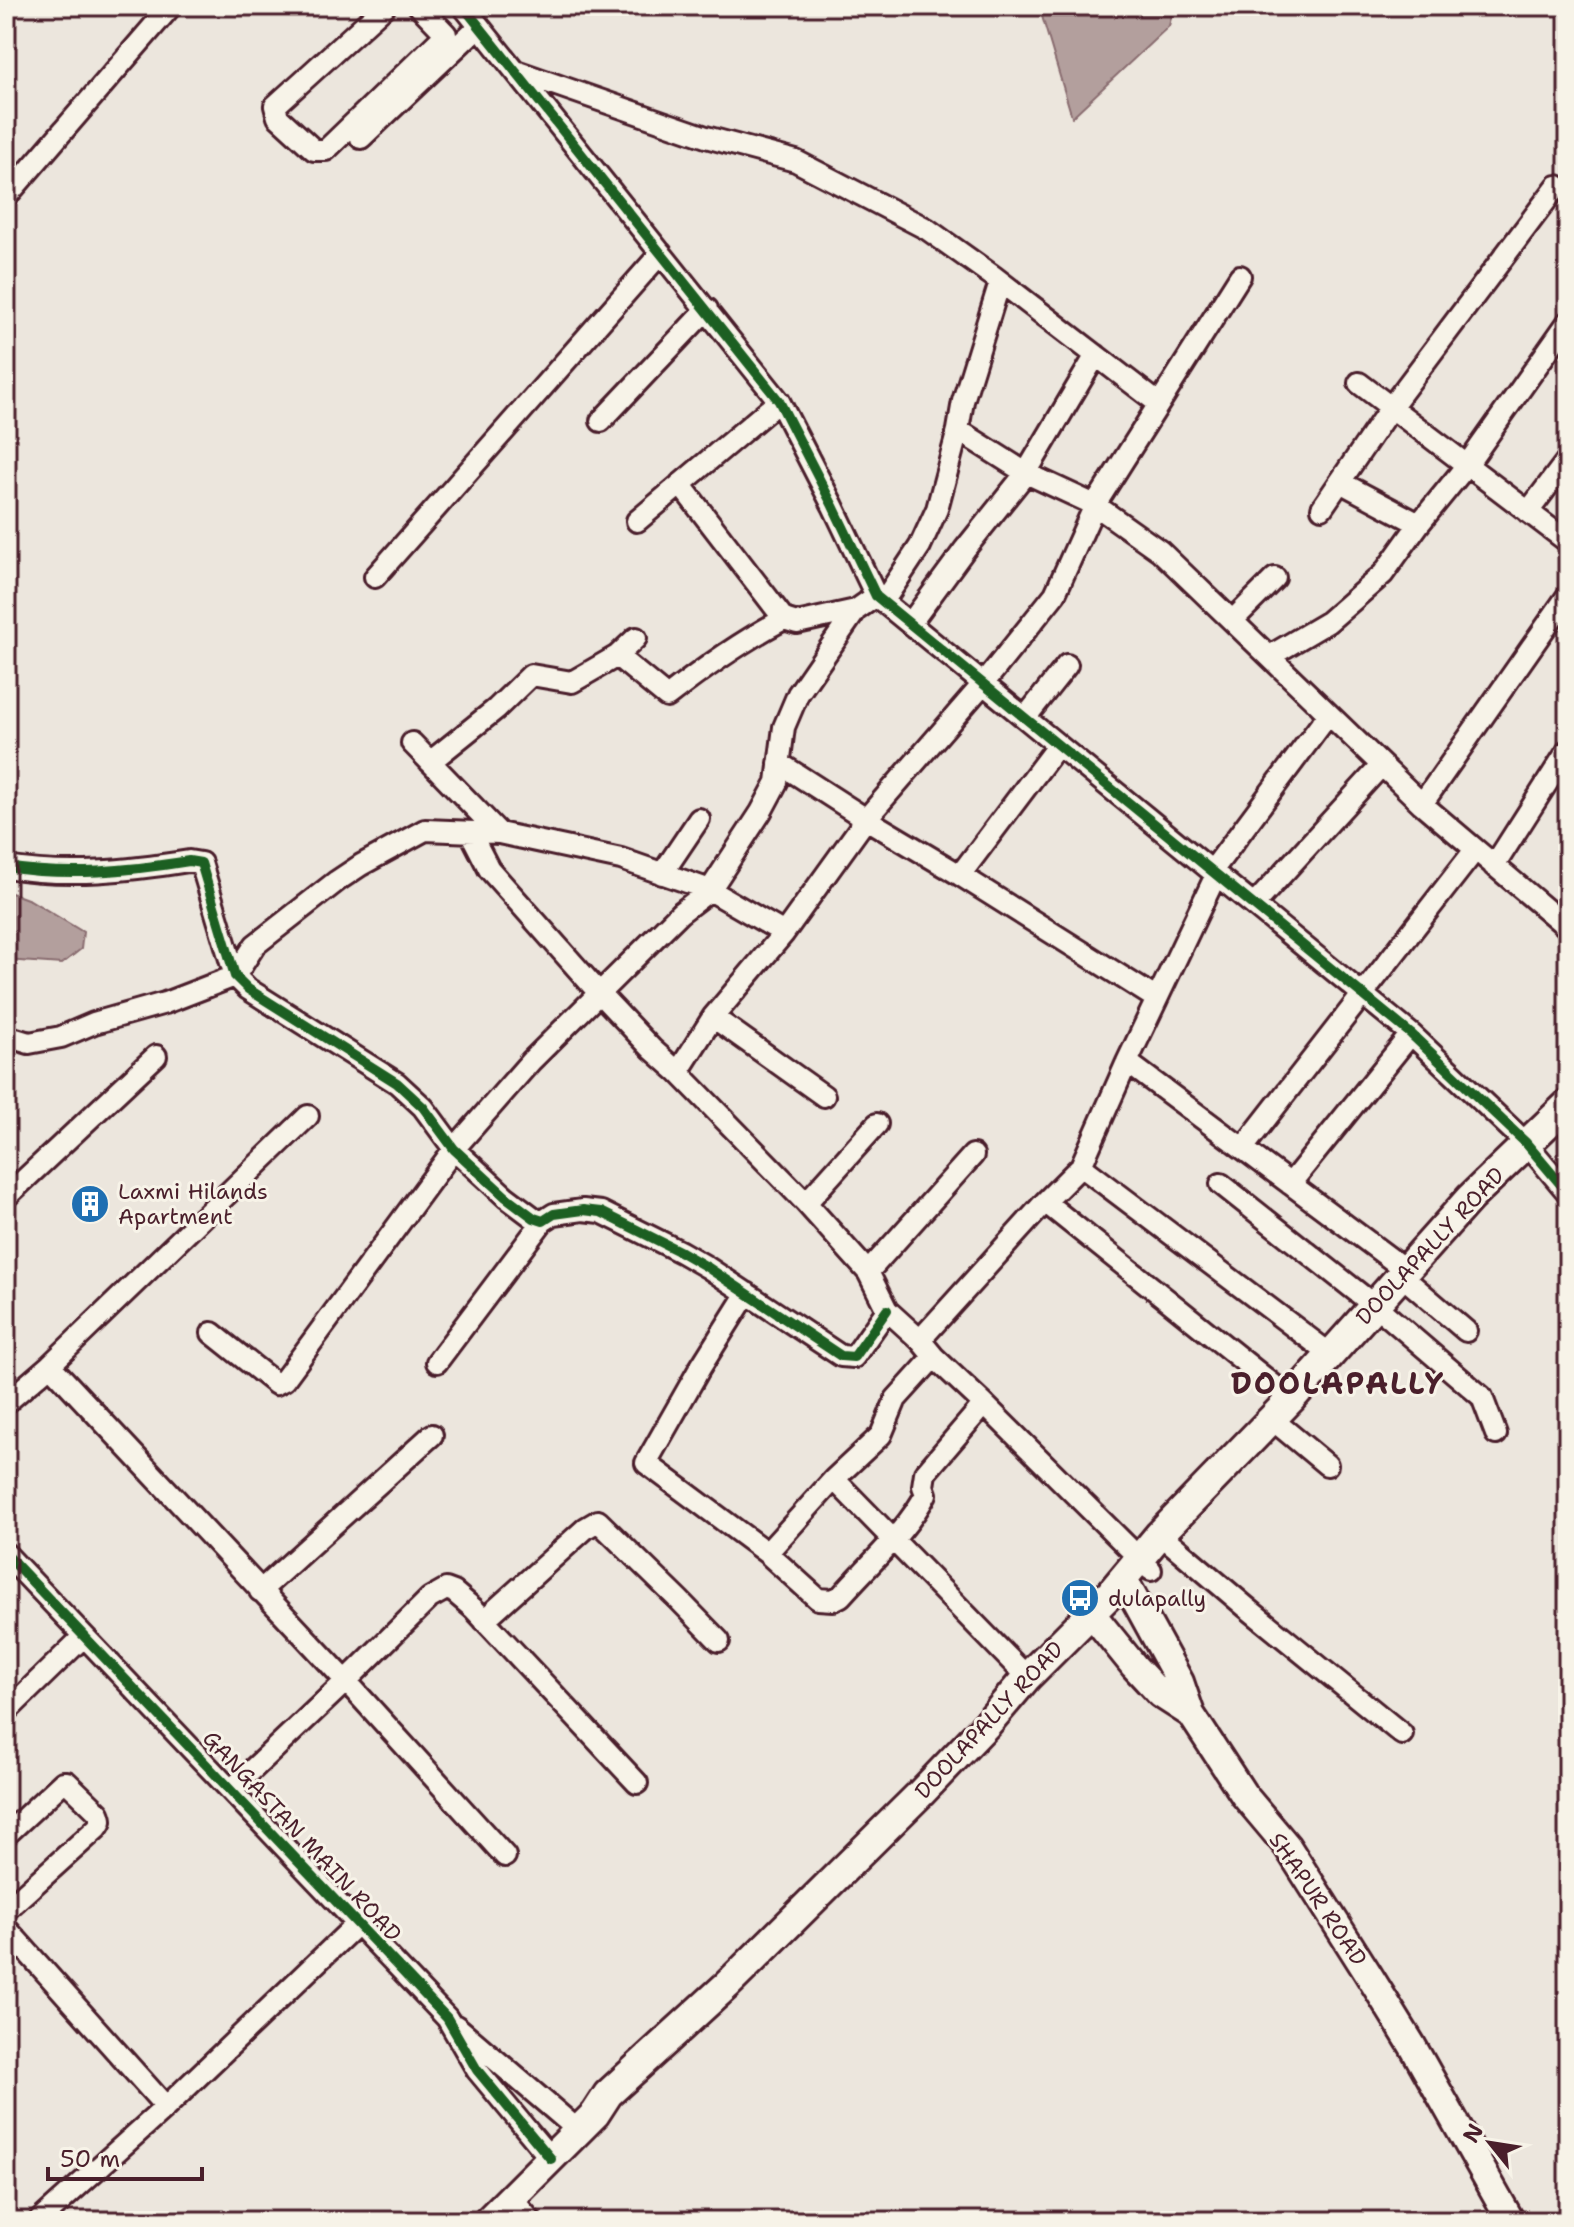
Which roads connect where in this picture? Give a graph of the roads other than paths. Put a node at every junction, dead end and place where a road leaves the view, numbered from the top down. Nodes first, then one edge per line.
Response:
1 (171, 6) edge
2 (385, 6) edge
3 (419, 6) edge
4 (463, 6) edge
5 (479, 26) junction
6 (516, 71) junction
7 (361, 138) dead end
8 (1557, 186) dead end
9 (6, 197) edge
10 (661, 253) junction
11 (1240, 276) dead end
12 (1000, 282) junction
13 (707, 309) junction
14 (1568, 322) edge
15 (1096, 355) junction
16 (1359, 383) dead end
17 (779, 401) junction
18 (1158, 403) junction
19 (1391, 407) junction
20 (601, 421) dead end
21 (958, 430) junction
22 (1568, 459) edge
23 (1467, 465) junction
24 (1026, 473) junction
25 (1340, 482) junction
26 (680, 484) junction
27 (1095, 505) junction
28 (1322, 508) dead end
29 (1528, 512) junction
30 (637, 521) dead end
31 (1419, 524) junction
32 (1568, 542) edge
33 (375, 577) dead end
34 (1275, 578) dead end
35 (1568, 595) edge
36 (880, 599) junction
37 (856, 610) junction
38 (784, 619) junction
39 (1233, 620) junction
40 (910, 624) junction
41 (636, 638) dead end
42 (617, 656) junction
43 (1270, 656) junction
44 (1067, 665) dead end
45 (983, 684) junction
46 (1328, 715) junction
47 (1025, 718) junction
48 (412, 743) dead end
49 (1058, 745) junction
50 (1568, 750) edge
51 (430, 762) junction
52 (779, 763) junction
53 (1381, 766) junction
54 (1422, 804) junction
55 (699, 819) dead end
56 (866, 819) junction
57 (470, 832) junction
58 (499, 833) junction
59 (1475, 850) junction
60 (1494, 866) junction
61 (6, 867) edge
62 (1214, 873) junction
63 (662, 874) junction
64 (960, 875) junction
65 (710, 890) junction
66 (1254, 905) junction
67 (1568, 928) edge
68 (784, 933) junction
69 (235, 976) junction
70 (600, 994) junction
71 (1363, 994) junction
72 (1157, 999) junction
73 (713, 1017) junction
74 (1411, 1034) junction
75 (6, 1036) edge
76 (156, 1056) dead end
77 (1127, 1062) junction
78 (678, 1072) junction
79 (824, 1096) dead end
80 (1568, 1104) edge
81 (308, 1116) dead end
82 (1568, 1123) edge
83 (877, 1124) dead end
84 (1243, 1148) junction
85 (1530, 1148) junction
86 (454, 1149) junction
87 (973, 1155) dead end
88 (1081, 1166) junction
89 (1221, 1184) dead end
90 (1290, 1184) junction
91 (1568, 1193) edge
92 (6, 1197) edge
93 (1045, 1202) junction
94 (806, 1203) junction
95 (543, 1221) junction
96 (868, 1272) junction
97 (1409, 1277) junction
98 (747, 1293) junction
99 (1379, 1309) junction
100 (887, 1310) junction
101 (1466, 1331) dead end
102 (212, 1333) dead end
103 (920, 1340) junction
104 (1330, 1354) junction
105 (934, 1357) junction
106 (437, 1362) dead end
107 (50, 1365) junction
108 (1291, 1399) junction
109 (6, 1403) edge
110 (984, 1404) junction
111 (1279, 1425) junction
112 (1496, 1434) dead end
113 (432, 1435) dead end
114 (1327, 1465) dead end
115 (834, 1479) junction
116 (1167, 1539) junction
117 (892, 1540) junction
118 (767, 1553) junction
119 (6, 1554) edge
120 (1136, 1574) junction
121 (260, 1591) junction
122 (1096, 1619) junction
123 (484, 1620) junction
124 (83, 1637) junction
125 (719, 1641) dead end
126 (1027, 1677) junction
127 (346, 1681) junction
128 (6, 1712) edge
129 (1191, 1714) junction
130 (1402, 1734) dead end
131 (637, 1783) dead end
132 (232, 1789) junction
133 (6, 1835) edge
134 (505, 1856) dead end
135 (7, 1907) edge
136 (357, 1924) junction
137 (6, 1928) edge
138 (447, 2018) junction
139 (166, 2107) junction
140 (587, 2123) junction
141 (551, 2159) junction
142 (512, 2199) junction
143 (39, 2221) edge
144 (488, 2221) edge
145 (531, 2221) edge
146 (1511, 2221) edge

1 - 9 street
2 - 3 street
4 - 5 street
5 - 6 street
5 - 7 street
6 - 10 street
6 - 12 street
8 - 19 street
10 - 13 street
10 - 33 street
11 - 18 street
12 - 15 street
12 - 21 street
13 - 17 street
13 - 20 street
14 - 23 street
15 - 18 street
15 - 24 street
16 - 19 street
17 - 26 street
17 - 36 street
18 - 27 street
19 - 23 street
19 - 25 street
21 - 24 street
21 - 36 street
22 - 29 street
23 - 29 street
23 - 31 street
24 - 27 street
24 - 40 street
25 - 28 street
25 - 31 street
26 - 30 street
26 - 38 street
27 - 39 street
27 - 45 street
29 - 32 street
31 - 43 street
34 - 39 street
35 - 54 street
36 - 37 street
36 - 40 street
37 - 38 street
37 - 52 street
38 - 42 street
39 - 43 street
40 - 45 street
41 - 42 street
42 - 51 street
43 - 46 street
44 - 47 street
45 - 47 street
45 - 56 street
46 - 53 street
46 - 62 street
47 - 49 street
48 - 51 street
49 - 62 street
49 - 64 street
50 - 60 street
51 - 58 street
52 - 56 street
52 - 65 street
53 - 54 street
53 - 66 street
54 - 59 street
55 - 63 street
56 - 64 street
56 - 68 street
57 - 58 street
57 - 69 street
57 - 70 street
58 - 63 street
59 - 60 street
59 - 71 street
60 - 67 street
61 - 69 street
62 - 66 street
62 - 72 street
63 - 65 street
64 - 72 street
65 - 68 street
65 - 70 street
66 - 71 street
68 - 73 street
69 - 75 street
69 - 86 street
70 - 78 street
70 - 86 street
71 - 74 street
71 - 84 street
72 - 77 street
73 - 78 street
73 - 79 street
74 - 85 street
74 - 90 street
76 - 92 street
77 - 84 street
77 - 88 street
78 - 94 street
80 - 85 main road, DOOLAPALLY ROAD
81 - 107 street
82 - 85 main road, DOOLAPALLY ROAD
83 - 94 street
84 - 90 street
85 - 91 street
85 - 97 main road, DOOLAPALLY ROAD
86 - 95 street
86 - 102 street
87 - 96 street
88 - 93 street
88 - 104 street
89 - 99 street
90 - 97 street
93 - 103 street
93 - 108 street
94 - 96 street
95 - 98 street
95 - 106 street
96 - 100 street
97 - 99 main road, DOOLAPALLY ROAD
97 - 101 street
98 - 100 street
98 - 118 street
99 - 104 main road, DOOLAPALLY ROAD
99 - 111 main road, DOOLAPALLY ROAD
99 - 112 street
100 - 103 street
103 - 105 street
104 - 108 main road, DOOLAPALLY ROAD
105 - 110 street
105 - 115 street
107 - 109 street
107 - 121 street
108 - 116 main road, DOOLAPALLY ROAD
110 - 117 street
110 - 120 street
111 - 114 street
111 - 116 main road, DOOLAPALLY ROAD
113 - 121 street
115 - 117 street
115 - 118 street
116 - 120 main road, DOOLAPALLY ROAD
116 - 130 street
117 - 118 street
117 - 126 street
119 - 124 street, GANGASTAN MAIN ROAD
120 - 122 main road, DOOLAPALLY ROAD
120 - 129 street, SHAPUR ROAD
121 - 127 street
122 - 126 main road, DOOLAPALLY ROAD
122 - 129 street
122 - 140 main road, DOOLAPALLY ROAD
123 - 125 street
123 - 127 street
123 - 131 street
124 - 128 street
124 - 132 street, GANGASTAN MAIN ROAD
126 - 140 main road, DOOLAPALLY ROAD
127 - 132 street
127 - 134 street
129 - 146 street, SHAPUR ROAD
132 - 136 street, GANGASTAN MAIN ROAD
133 - 135 street
136 - 138 street, GANGASTAN MAIN ROAD
136 - 139 street
137 - 139 street
138 - 140 street
138 - 141 street, GANGASTAN MAIN ROAD
139 - 143 street
140 - 141 main road, DOOLAPALLY ROAD
141 - 142 main road, DOOLAPALLY ROAD
142 - 144 main road, DOOLAPALLY ROAD
142 - 145 street

